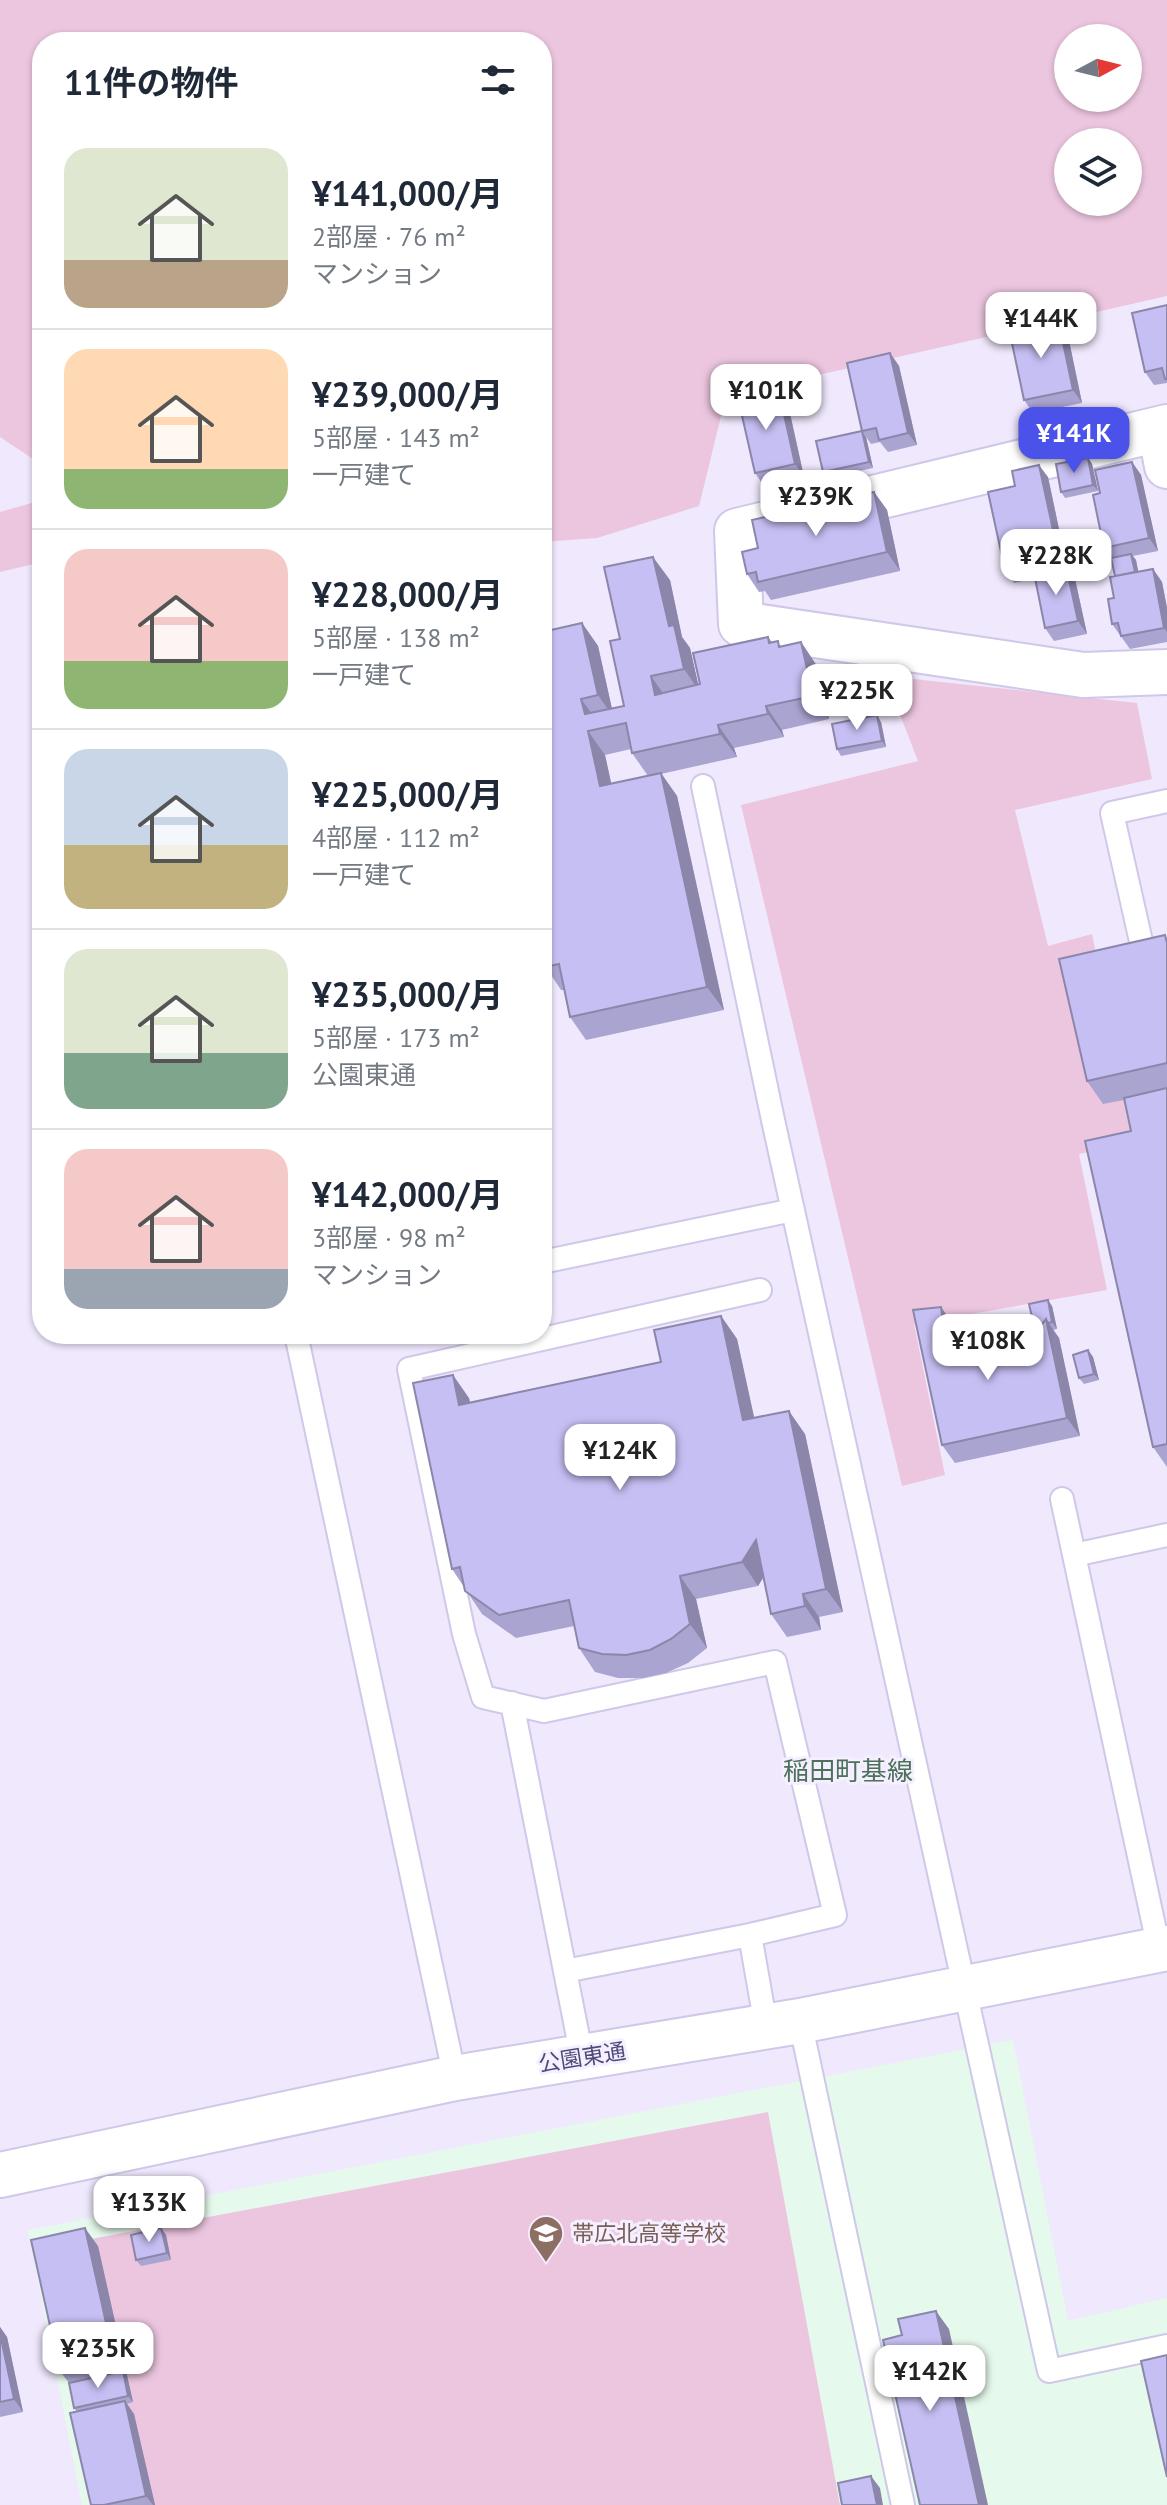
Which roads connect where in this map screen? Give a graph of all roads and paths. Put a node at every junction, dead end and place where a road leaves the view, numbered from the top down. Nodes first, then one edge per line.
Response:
1 (1165, 441) edge
2 (1167, 672) edge
3 (703, 786) dead end
4 (1167, 801) edge
5 (1153, 995) edge
6 (793, 1210) junction
7 (552, 1260) edge
8 (760, 1290) dead end
9 (552, 1337) edge
10 (298, 1344) edge
11 (520, 1344) edge
12 (1062, 1499) dead end
13 (1167, 1535) edge
14 (1074, 1555) junction
15 (512, 1703) junction
16 (750, 1935) junction
17 (1163, 1949) edge
18 (565, 1971) junction
19 (964, 1988) junction
20 (783, 2023) junction
21 (582, 2057) junction
22 (455, 2078) junction
23 (0, 2175) edge
24 (1167, 2346) edge
25 (903, 2505) edge

1 - 2 street
3 - 6 lane
4 - 5 lane
6 - 7 lane
6 - 19 lane
8 - 9 lane
10 - 22 lane
11 - 15 lane
12 - 14 lane
13 - 14 lane
14 - 17 lane
15 - 16 lane
15 - 18 lane
16 - 18 lane
16 - 20 lane
17 - 19 street, 公園東通
18 - 21 lane
19 - 20 street, 公園東通
19 - 24 lane
20 - 21 street, 公園東通
20 - 25 lane
21 - 22 street, 公園東通
22 - 23 street, 公園東通

